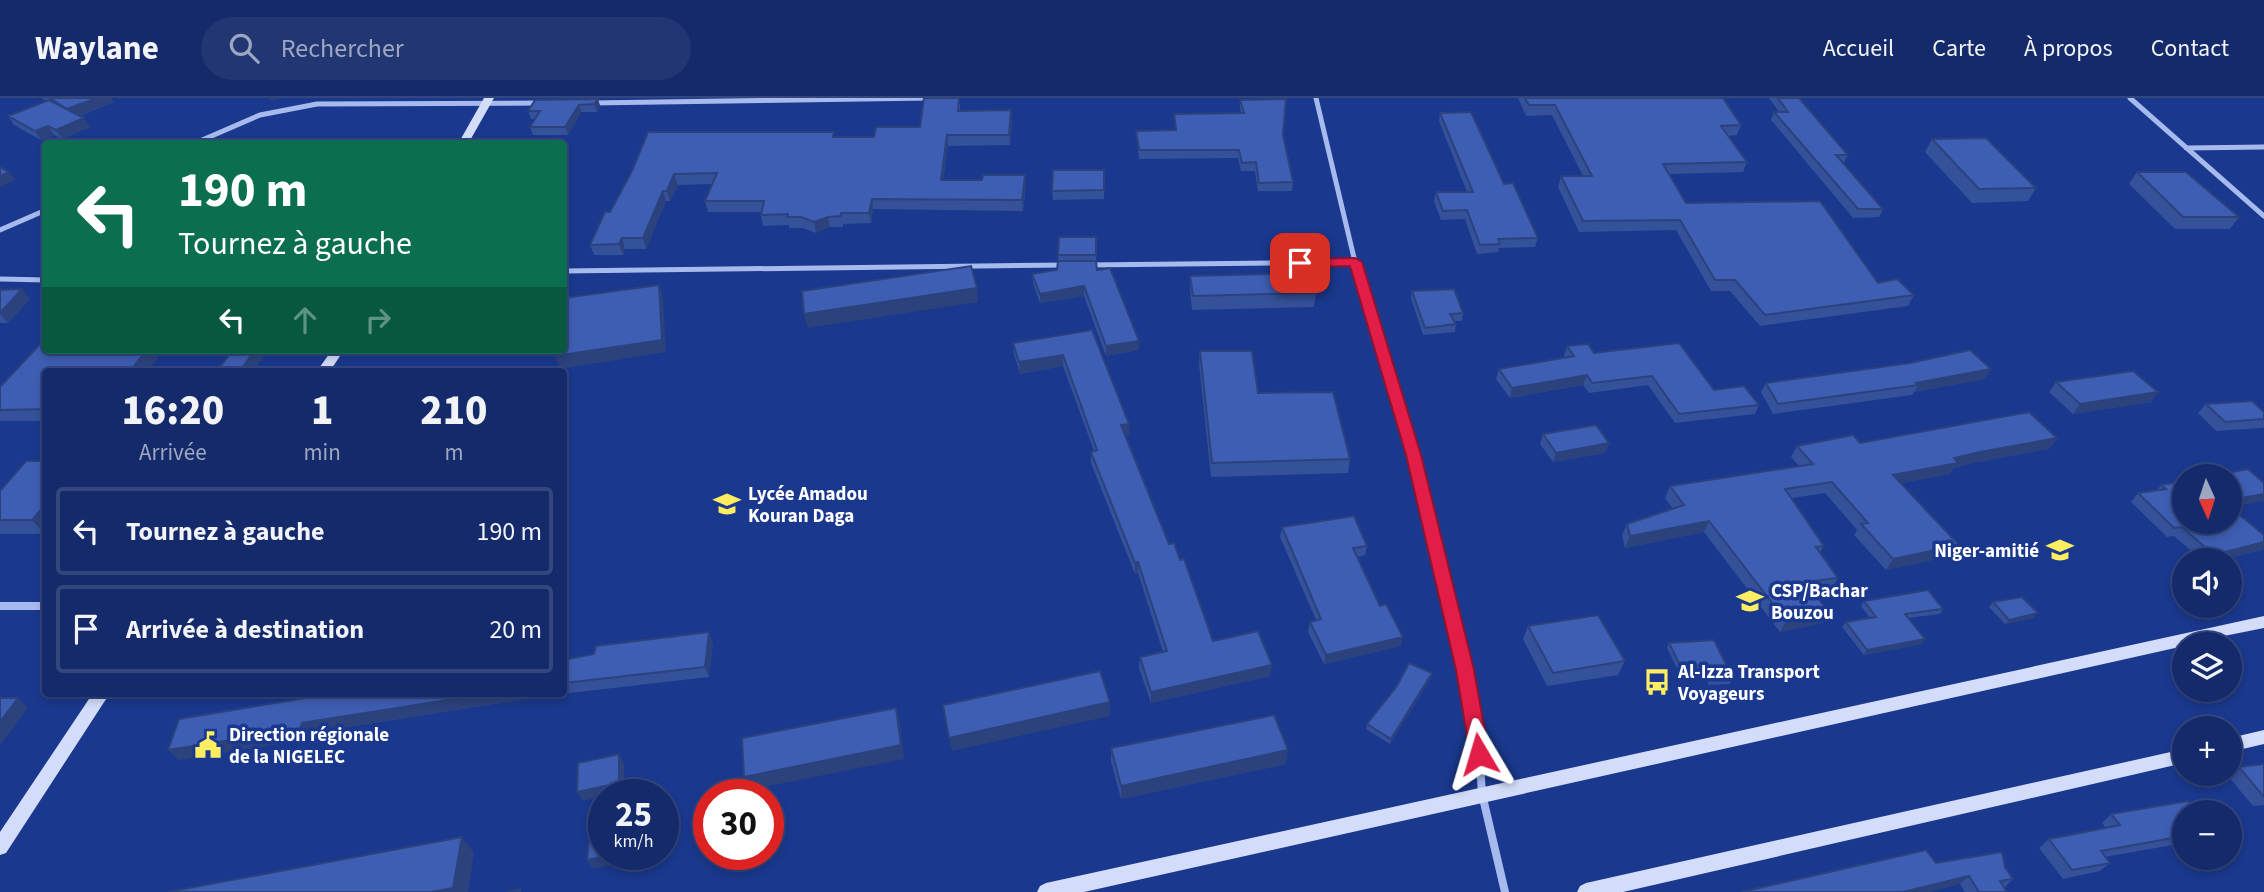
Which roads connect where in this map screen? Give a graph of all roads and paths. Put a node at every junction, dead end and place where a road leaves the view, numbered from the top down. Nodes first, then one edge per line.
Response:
1 (930, 98) edge
2 (1316, 98) edge
3 (2130, 98) edge
4 (487, 101) edge
5 (554, 103) edge
6 (582, 103) edge
7 (202, 140) edge
8 (465, 140) edge
9 (2264, 147) edge
10 (2186, 148) junction
11 (42, 212) edge
12 (2264, 216) edge
13 (0, 230) edge
14 (1355, 262) junction
15 (567, 271) edge
16 (0, 279) edge
17 (42, 280) edge
18 (0, 606) edge
19 (42, 606) edge
20 (2264, 622) edge
21 (99, 697) edge
22 (2264, 737) edge
23 (2242, 742) edge
24 (2172, 758) edge
25 (1482, 794) junction
26 (0, 847) edge
27 (1046, 892) edge
28 (1505, 892) edge
29 (1586, 892) edge

1 - 6 street
2 - 14 street
3 - 10 street
4 - 5 street
4 - 7 street
4 - 8 street
9 - 10 street
10 - 12 street
11 - 13 street
14 - 15 street
14 - 25 street
16 - 17 street
18 - 19 street
20 - 25 street
21 - 26 street
22 - 23 street
24 - 29 street
25 - 27 street
25 - 28 street

